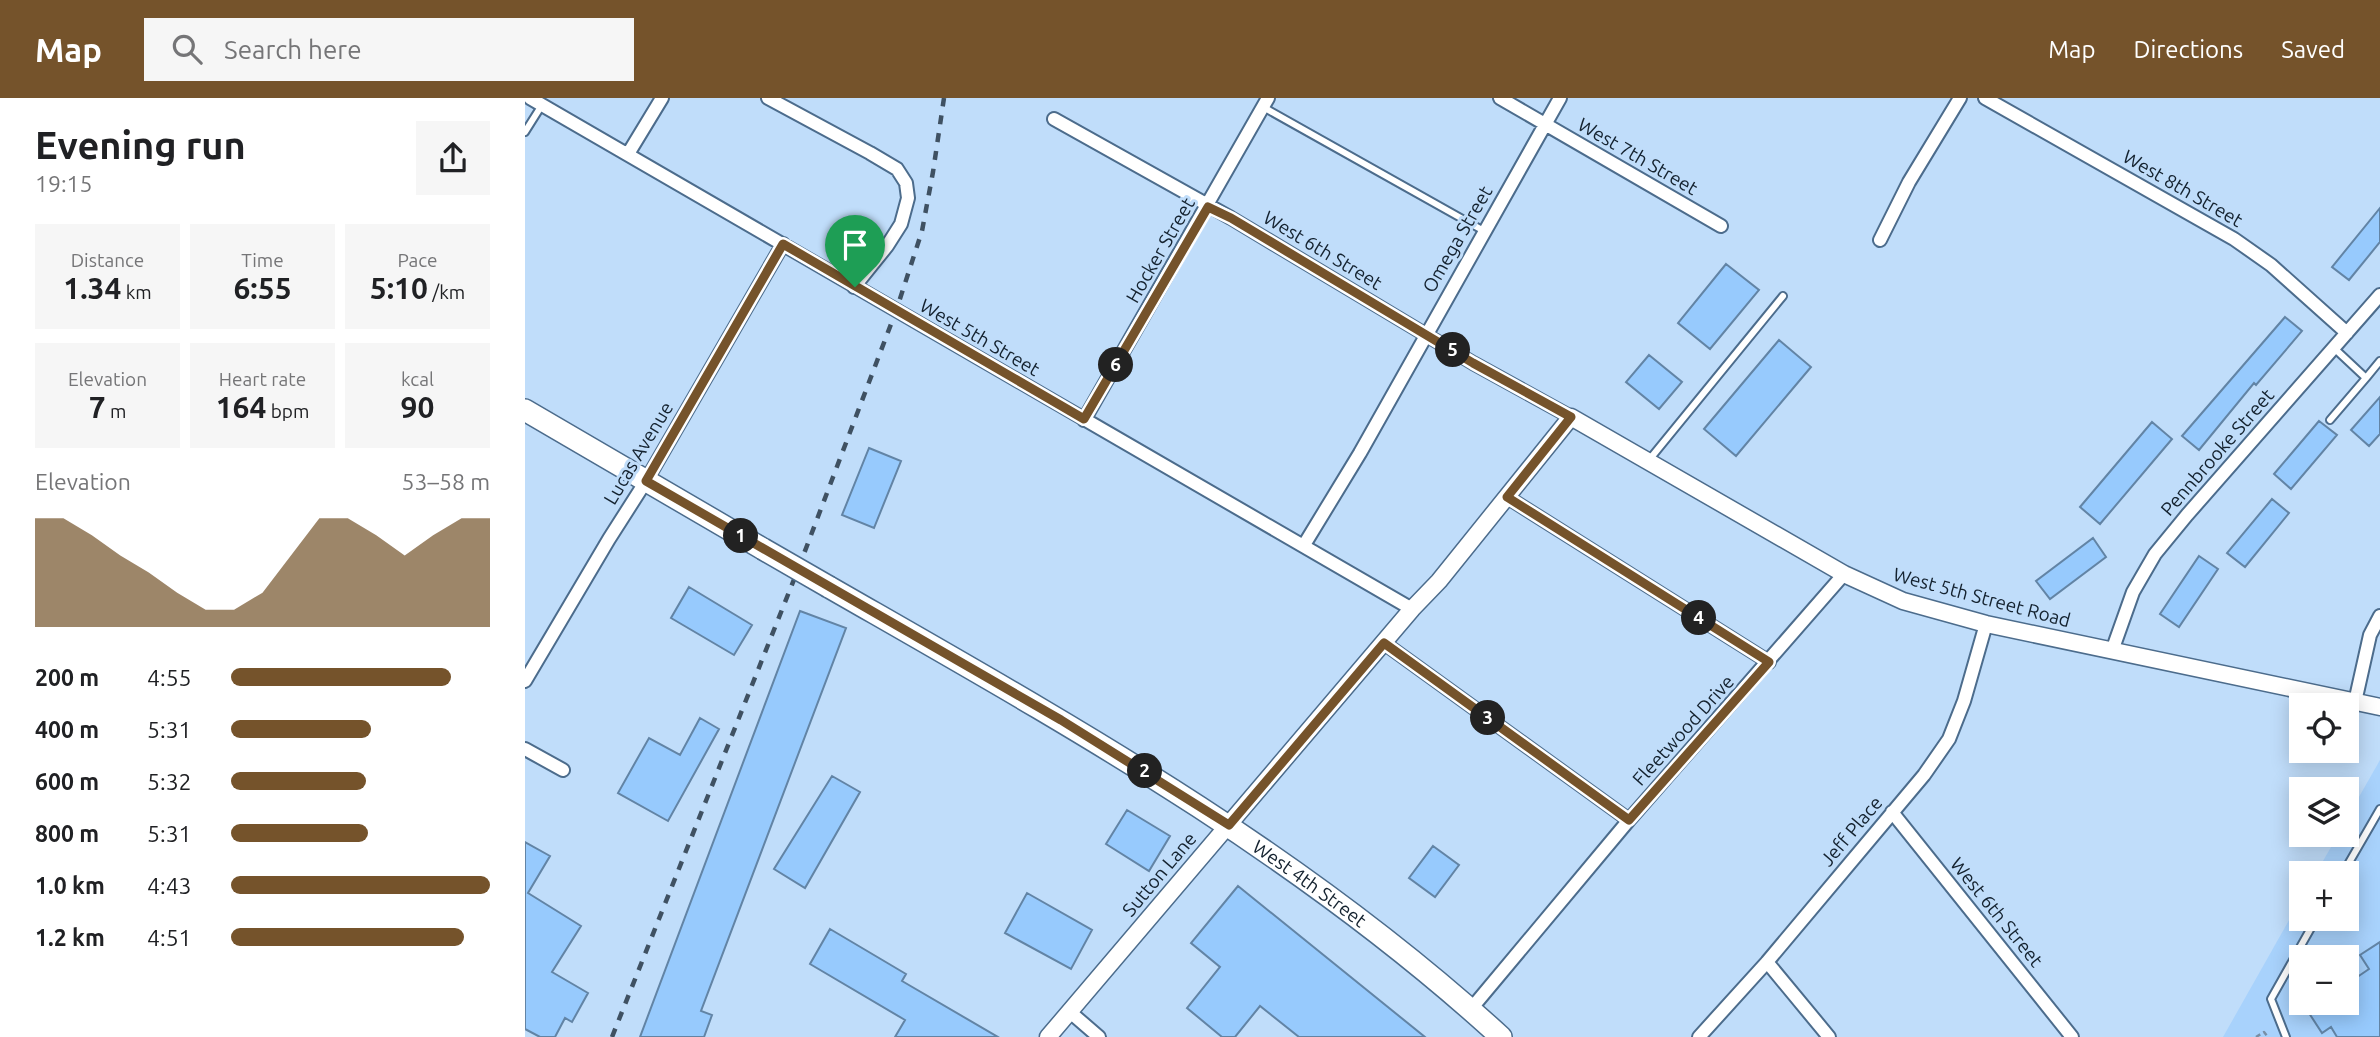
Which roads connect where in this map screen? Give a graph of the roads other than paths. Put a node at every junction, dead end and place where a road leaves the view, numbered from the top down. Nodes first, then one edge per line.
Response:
1 (530, 98) edge
2 (662, 98) edge
3 (768, 98) edge
4 (1500, 98) edge
5 (1560, 98) edge
6 (1961, 98) edge
7 (1985, 98) edge
8 (1265, 103) edge
9 (543, 105) junction
10 (1054, 119) dead end
11 (1545, 126) junction
12 (525, 132) edge
13 (628, 155) junction
14 (1208, 207) junction
15 (1721, 226) dead end
16 (1484, 231) junction
17 (1880, 240) dead end
18 (783, 244) junction
19 (855, 287) junction
20 (2380, 295) edge
21 (1783, 296) dead end
22 (1426, 333) junction
23 (2347, 333) junction
24 (2334, 348) junction
25 (2380, 361) edge
26 (2366, 378) junction
27 (525, 411) edge
28 (1571, 417) junction
29 (1084, 419) junction
30 (2330, 419) dead end
31 (1648, 461) junction
32 (646, 481) junction
33 (1507, 497) junction
34 (1304, 545) junction
35 (1844, 574) junction
36 (1412, 609) junction
37 (2380, 616) edge
38 (1986, 624) junction
39 (1384, 643) junction
40 (2112, 651) junction
41 (1769, 662) junction
42 (525, 681) edge
43 (2312, 693) edge
44 (2357, 693) edge
45 (2359, 703) edge
46 (2380, 707) edge
47 (525, 748) edge
48 (563, 770) dead end
49 (2380, 809) edge
50 (1892, 812) junction
51 (1629, 820) junction
52 (1229, 825) junction
53 (2350, 861) edge
54 (2309, 931) edge
55 (1766, 961) junction
56 (1471, 1009) junction
57 (1070, 1012) junction
58 (1048, 1037) edge
59 (1099, 1037) edge
60 (1501, 1037) edge
61 (1699, 1037) edge
62 (1829, 1037) edge
63 (2072, 1037) edge
64 (2286, 1037) edge

1 - 9 street, West 5th Street
2 - 13 street
3 - 19 street
4 - 11 street, West 7th Street
5 - 11 street, Omega Street
6 - 17 street
7 - 23 street, West 8th Street
8 - 14 street, Hocker Street
8 - 16 lane
9 - 12 lane
9 - 13 street, West 5th Street
10 - 14 street, West 6th Street
11 - 15 street, West 7th Street
11 - 16 street, Omega Street
13 - 18 street, West 5th Street
14 - 22 street, West 6th Street
14 - 29 street, Hocker Street
16 - 22 street, Omega Street
18 - 19 street, West 5th Street
18 - 32 street, Lucas Avenue
19 - 29 street, West 5th Street
20 - 23 street, Pennbrooke Street
21 - 31 lane
22 - 28 street, West 6th Street
22 - 34 street, Omega Street
23 - 24 street, Pennbrooke Street
24 - 26 lane
24 - 40 street, Pennbrooke Street
25 - 26 lane
26 - 30 lane
27 - 32 main road, West 4th Street
28 - 31 street, West 5th Street Road
28 - 33 street
29 - 34 street, West 5th Street
31 - 35 street, West 5th Street Road
32 - 42 street, Lucas Avenue
32 - 52 main road, West 4th Street, bridge
33 - 36 street
33 - 41 street
34 - 36 street, West 5th Street
35 - 38 street, West 5th Street Road
35 - 41 street, Fleetwood Drive
36 - 39 street, Sutton Lane
37 - 44 street
38 - 40 street, West 5th Street Road
38 - 50 street, Jeff Place
39 - 51 street
39 - 52 street, Sutton Lane
40 - 43 street, West 5th Street Road
41 - 51 street, Fleetwood Drive
45 - 46 street, West 5th Street Road
47 - 48 street
49 - 53 lane
50 - 55 street, Jeff Place
50 - 63 street, West 6th Street
51 - 56 street, Fleetwood Drive
52 - 56 main road, West 4th Street
52 - 57 street, Sutton Lane
54 - 64 lane
55 - 61 street, Jeff Place
55 - 62 street
56 - 60 main road, West 4th Street
57 - 58 street, Sutton Lane
57 - 59 street

